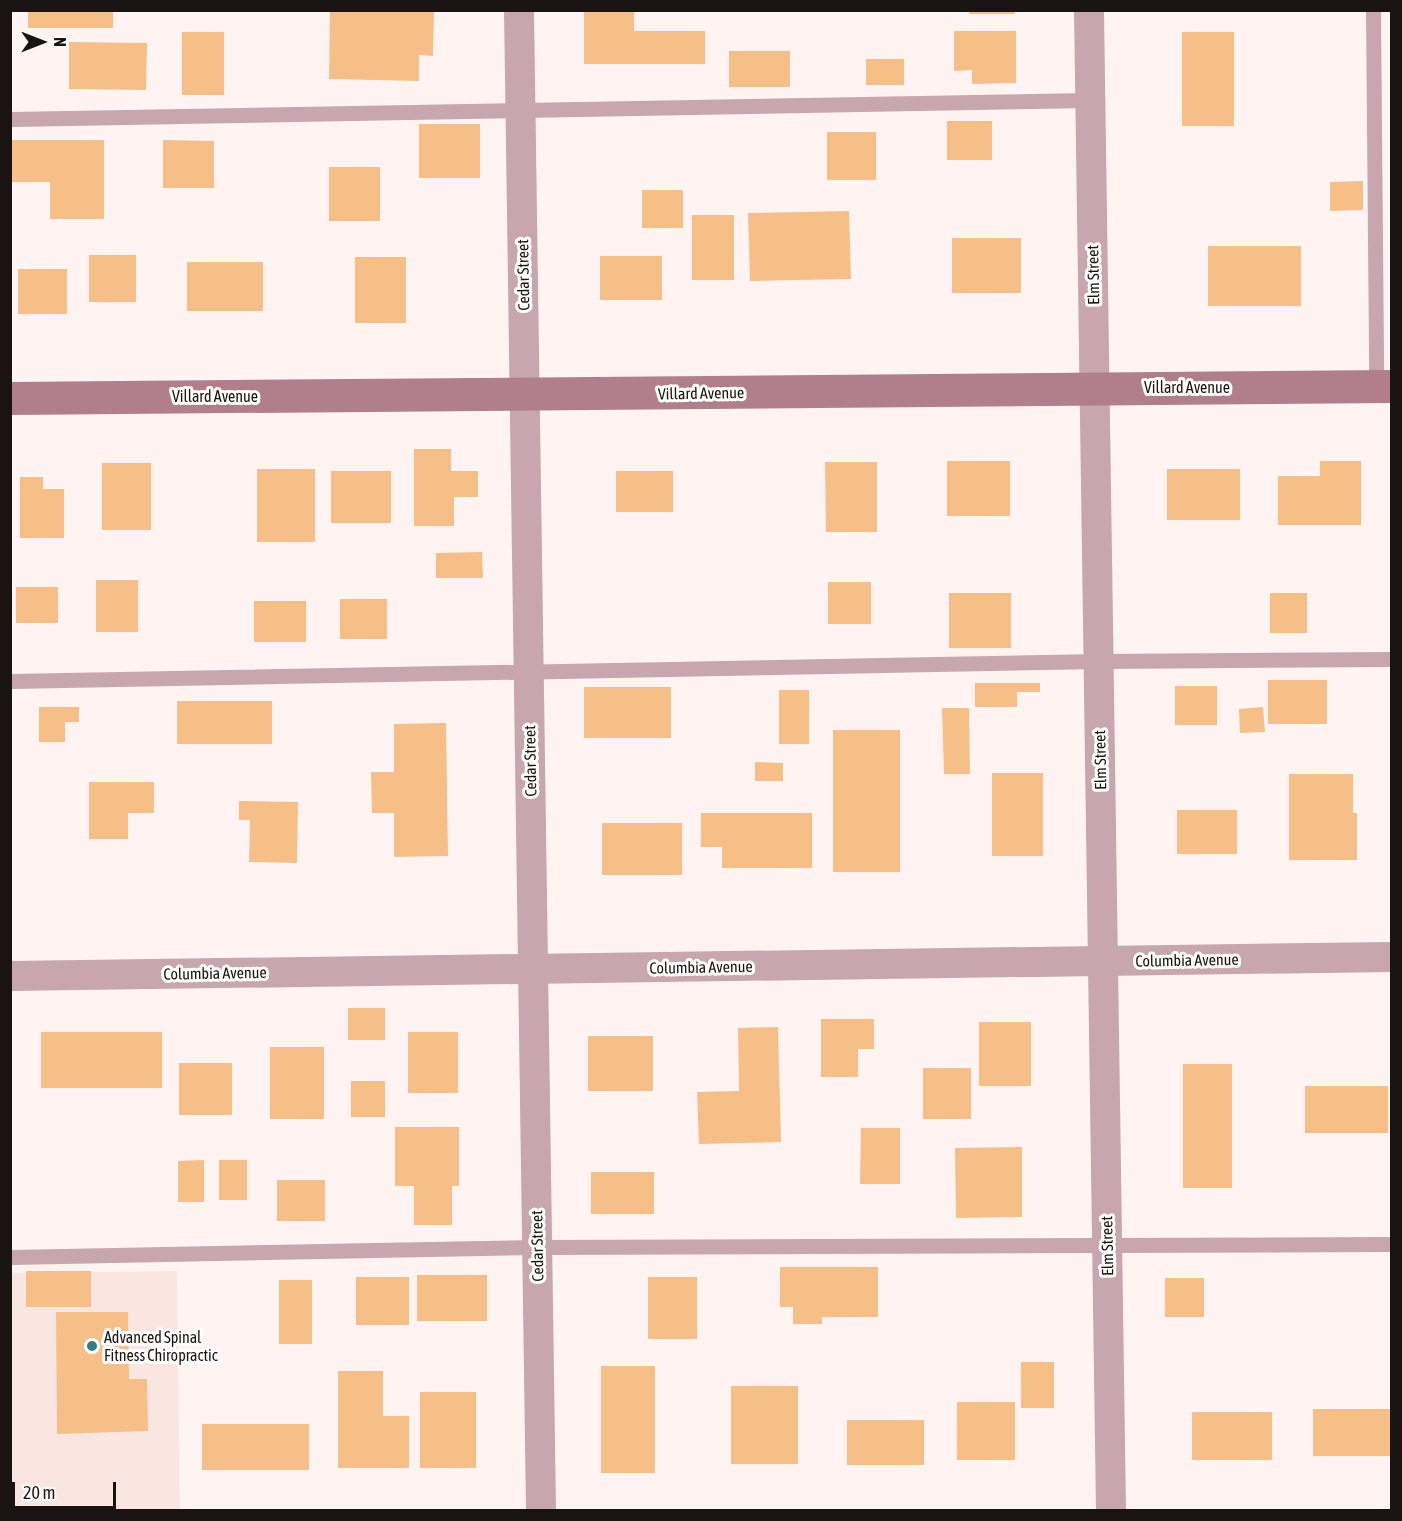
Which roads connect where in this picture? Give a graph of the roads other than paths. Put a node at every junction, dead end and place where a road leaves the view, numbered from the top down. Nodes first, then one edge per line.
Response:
1 (519, 10) edge
2 (1089, 10) edge
3 (1373, 10) edge
4 (1090, 100) junction
5 (521, 110) junction
6 (10, 119) edge
7 (1384, 386) edge
8 (1095, 388) junction
9 (525, 394) junction
10 (10, 398) edge
11 (1392, 659) edge
12 (1098, 661) junction
13 (529, 673) junction
14 (10, 681) edge
15 (1392, 957) edge
16 (1102, 962) junction
17 (533, 969) junction
18 (10, 976) edge
19 (1392, 1244) edge
20 (537, 1247) junction
21 (1107, 1247) junction
22 (10, 1257) edge
23 (541, 1510) edge
24 (1111, 1510) edge

1 - 5 street, Cedar Street
2 - 4 street, Elm Street
3 - 7 lane
4 - 5 lane
4 - 8 street, Elm Street
5 - 6 lane
5 - 9 street, Cedar Street
7 - 8 street, Villard Avenue
8 - 9 street, Villard Avenue
8 - 12 street, Elm Street
9 - 10 street, Villard Avenue
9 - 13 street, Cedar Street
11 - 12 lane
12 - 13 lane
12 - 16 street, Elm Street
13 - 14 lane
13 - 17 street, Cedar Street
15 - 16 street, Columbia Avenue
16 - 17 street, Columbia Avenue
16 - 21 street, Elm Street
17 - 18 street, Columbia Avenue
17 - 20 street, Cedar Street
19 - 21 lane
20 - 21 lane
20 - 22 lane
20 - 23 street, Cedar Street
21 - 24 street, Elm Street

